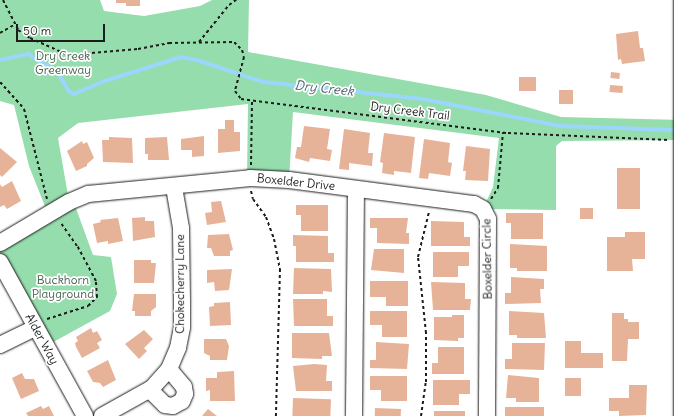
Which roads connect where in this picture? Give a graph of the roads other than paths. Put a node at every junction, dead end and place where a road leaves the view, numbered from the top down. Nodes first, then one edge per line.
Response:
1 (684, 2) edge
2 (174, 187) junction
3 (356, 189) junction
4 (0, 243) edge
5 (0, 262) edge
6 (34, 326) junction
7 (0, 345) edge
8 (168, 369) junction
9 (150, 390) junction
10 (85, 416) edge
11 (102, 416) edge
12 (354, 416) edge
13 (487, 416) edge
14 (682, 416) edge

1 - 14 street
2 - 3 street, Boxelder Drive
2 - 4 street, Boxelder Drive
2 - 8 street, Chokecherry Lane
3 - 12 street
3 - 13 street, Boxelder Circle
5 - 6 street, Alder Way
6 - 7 street
6 - 10 street, Alder Way
8 - 9 street, Chokecherry Lane
8 - 9 street
9 - 11 street, Chokecherry Lane

